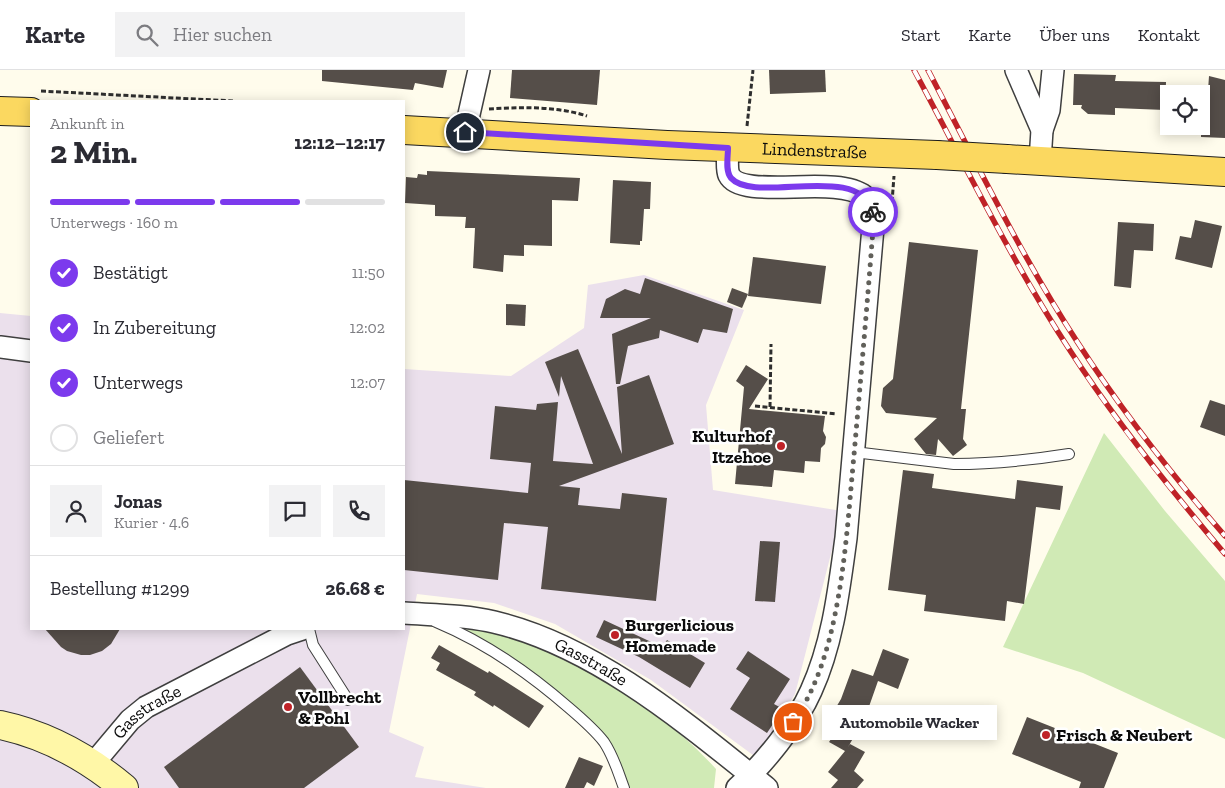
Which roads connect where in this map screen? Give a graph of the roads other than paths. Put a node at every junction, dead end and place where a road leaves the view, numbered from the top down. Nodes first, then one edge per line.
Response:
1 (479, 70) edge
2 (1016, 70) edge
3 (1053, 70) edge
4 (30, 102) edge
5 (0, 110) edge
6 (405, 130) edge
7 (1042, 130) junction
8 (465, 132) junction
9 (736, 149) junction
10 (1040, 161) junction
11 (1225, 172) edge
12 (0, 347) edge
13 (30, 351) edge
14 (854, 452) junction
15 (1069, 454) dead end
16 (410, 613) edge
17 (299, 630) edge
18 (309, 630) edge
19 (348, 700) dead end
20 (0, 725) edge
21 (93, 764) junction
22 (751, 784) edge
23 (124, 788) edge
24 (624, 788) edge

1 - 8 street
2 - 7 street
3 - 7 street
4 - 5 main road
6 - 8 main road, Lindenstraße
7 - 10 street
8 - 9 main road, Lindenstraße
9 - 10 main road, Lindenstraße, bridge
9 - 14 street
10 - 11 main road, Lindenstraße
12 - 13 street
14 - 15 lane
14 - 22 street
16 - 22 street, Gasstraße
16 - 24 lane
17 - 21 street, Gasstraße
18 - 19 lane
20 - 21 street
21 - 23 street

